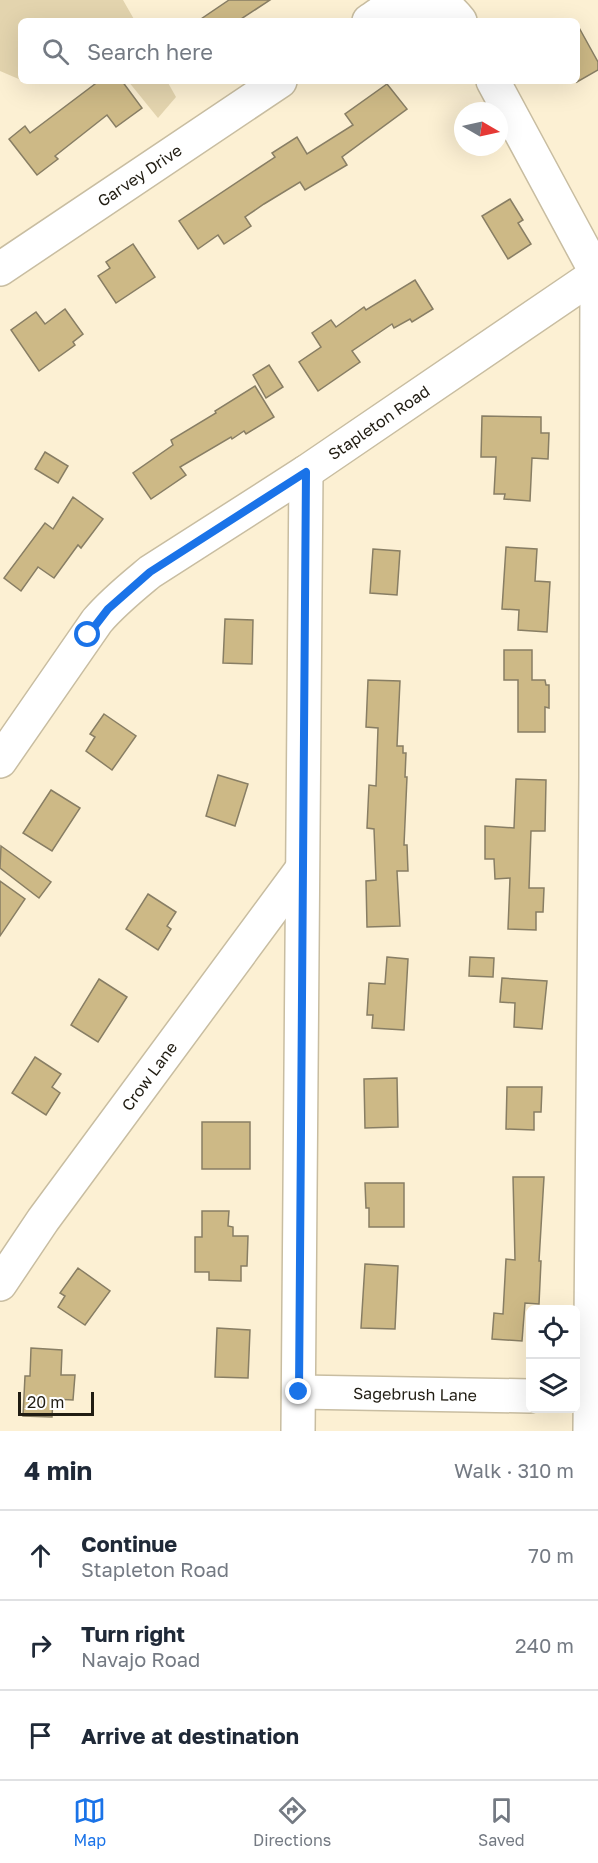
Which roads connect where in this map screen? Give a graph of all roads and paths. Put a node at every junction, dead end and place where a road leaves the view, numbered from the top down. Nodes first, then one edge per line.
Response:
1 (374, 18) edge
2 (457, 18) edge
3 (276, 84) edge
4 (496, 84) edge
5 (0, 269) edge
6 (598, 273) edge
7 (306, 472) junction
8 (0, 761) edge
9 (302, 869) junction
10 (0, 1284) edge
11 (299, 1392) junction
12 (526, 1396) edge
13 (588, 1397) edge
14 (298, 1431) edge
15 (590, 1431) edge

1 - 2 street
3 - 5 street, Garvey Drive
4 - 6 street
6 - 7 street, Stapleton Road
6 - 13 street
7 - 8 street, Stapleton Road
7 - 9 street
9 - 10 street, Crow Lane
9 - 11 street
11 - 12 street, Sagebrush Lane
11 - 14 street
13 - 15 street

